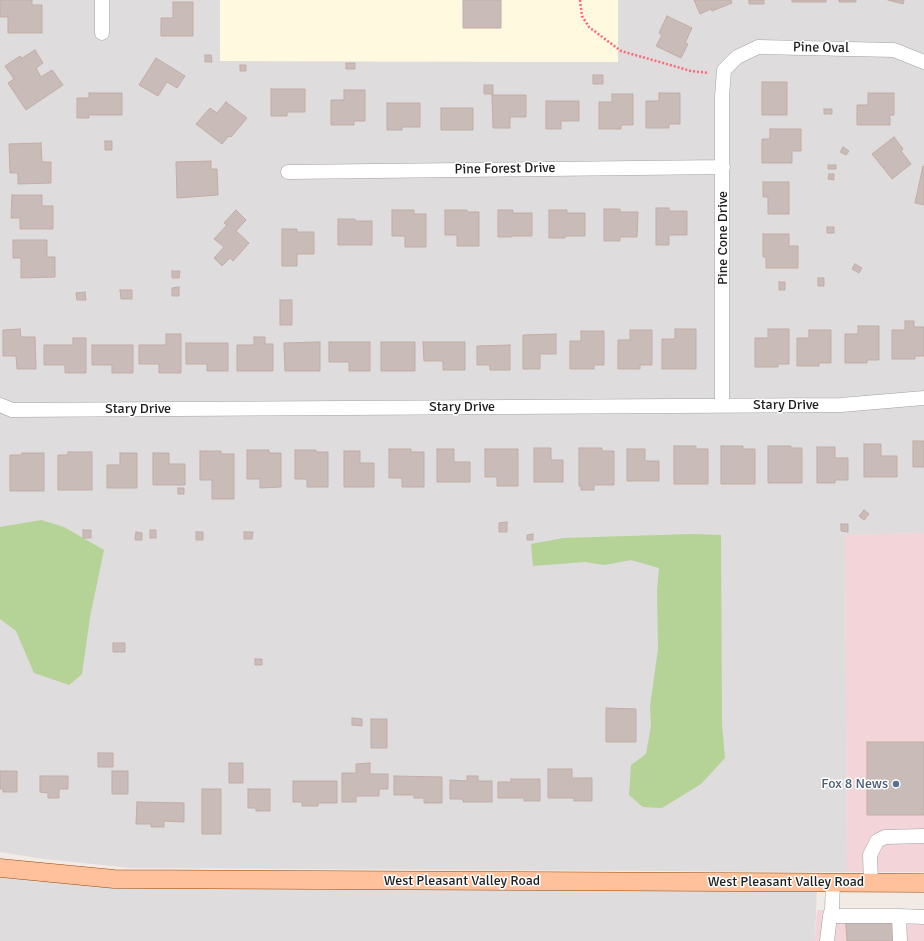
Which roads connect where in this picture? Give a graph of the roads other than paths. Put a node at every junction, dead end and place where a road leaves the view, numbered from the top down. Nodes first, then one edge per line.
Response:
1 (102, 0) edge
2 (102, 33) dead end
3 (924, 62) edge
4 (724, 70) joint
5 (723, 167) junction
6 (288, 172) dead end
7 (924, 398) edge
8 (0, 405) edge
9 (722, 405) junction
10 (924, 836) edge
11 (0, 868) edge
12 (833, 882) junction
13 (871, 883) junction
14 (924, 883) edge
15 (830, 916) junction
16 (900, 916) junction
17 (924, 917) edge
18 (827, 941) edge
19 (900, 941) edge

1 - 2 street
3 - 4 street, Pine Oval
4 - 5 street, Pine Cone Drive
5 - 6 street, Pine Forest Drive
5 - 9 street, Pine Cone Drive
7 - 9 street, Stary Drive
8 - 9 street, Stary Drive
10 - 13 street
11 - 12 main road, West Pleasant Valley Road
12 - 13 main road, West Pleasant Valley Road
12 - 15 street
13 - 14 main road, West Pleasant Valley Road
15 - 16 street
15 - 18 street
16 - 17 street
16 - 19 street

